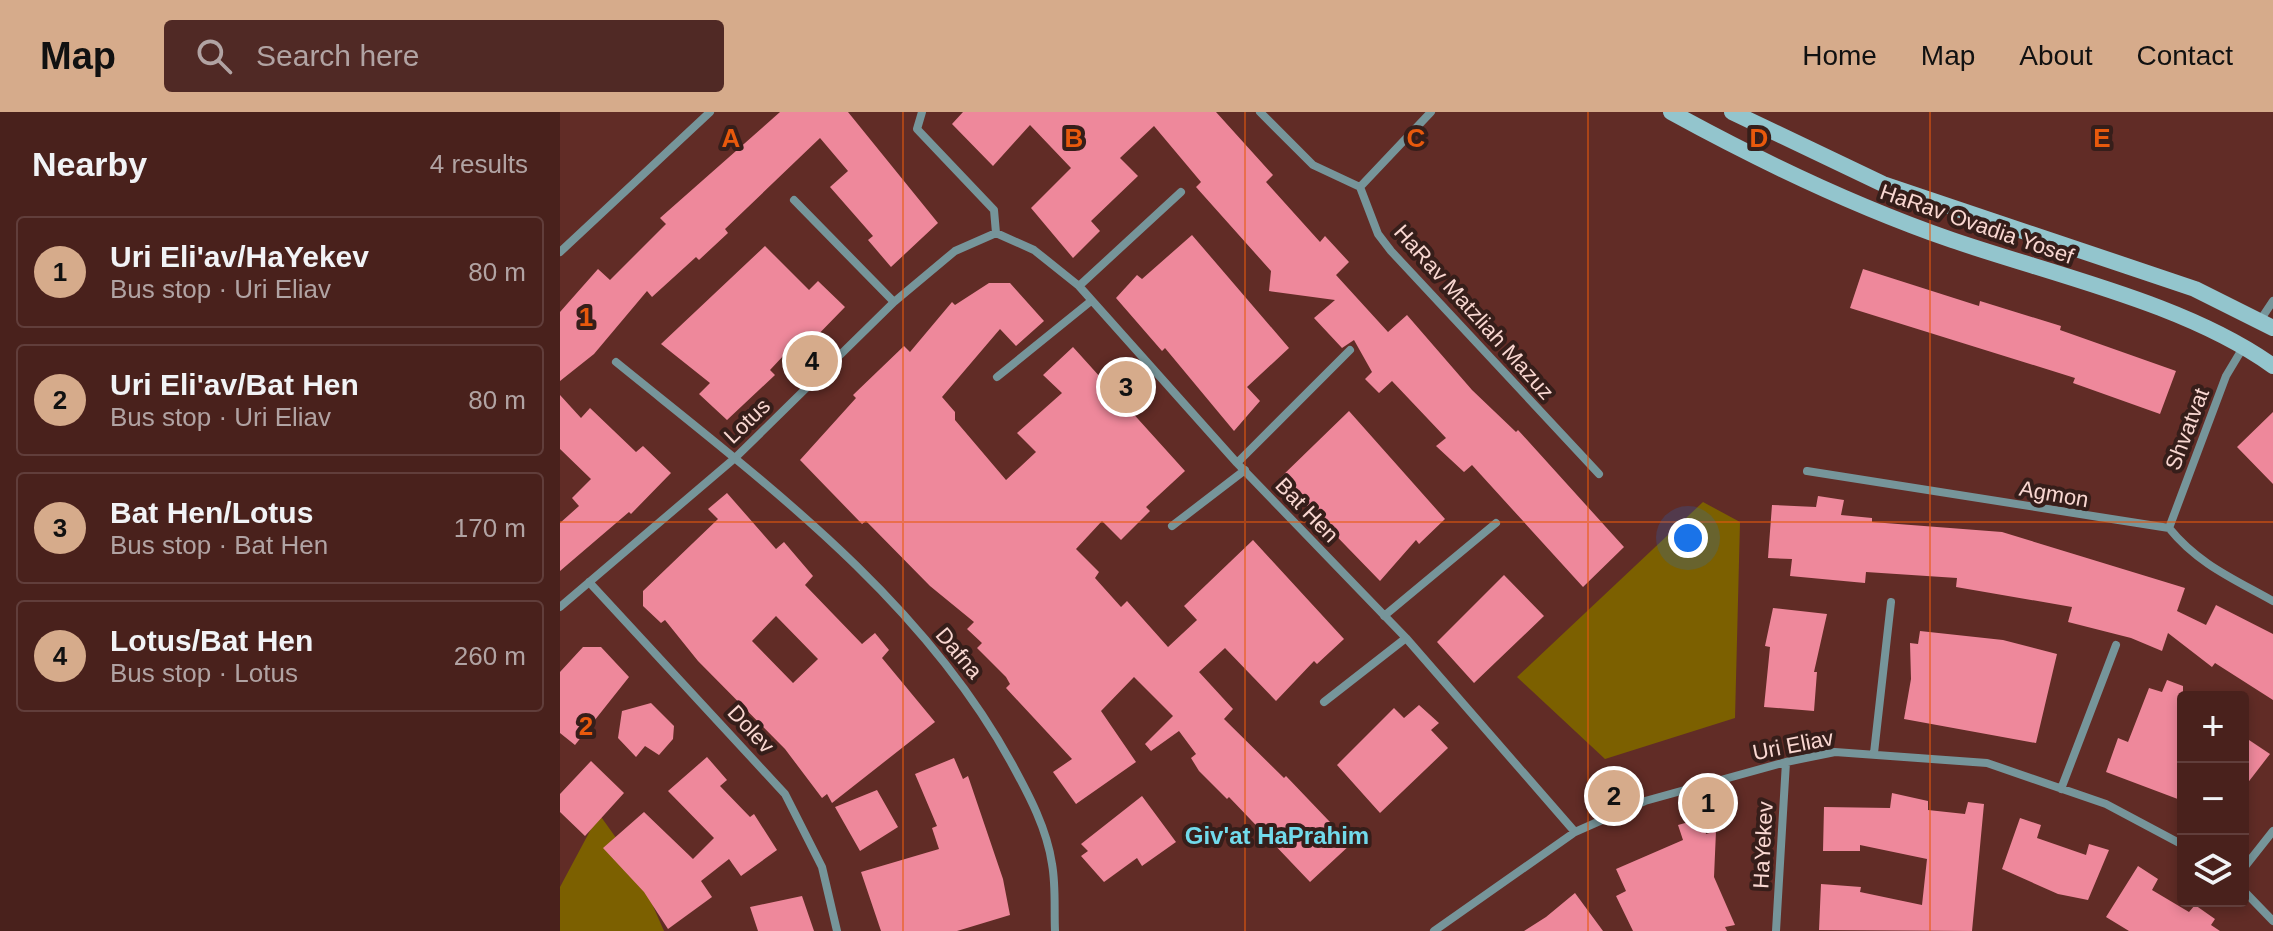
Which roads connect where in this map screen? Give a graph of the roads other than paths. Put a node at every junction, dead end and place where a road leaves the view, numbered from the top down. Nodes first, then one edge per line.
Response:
1 (710, 112) edge
2 (922, 112) edge
3 (1260, 112) edge
4 (1431, 112) edge
5 (1671, 112) edge
6 (1732, 112) edge
7 (1360, 187) junction
8 (1181, 192) dead end
9 (794, 200) dead end
10 (996, 233) junction
11 (560, 252) edge
12 (1079, 286) junction
13 (1091, 301) junction
14 (2273, 301) edge
15 (894, 302) junction
16 (2267, 323) edge
17 (2244, 345) junction
18 (1350, 350) dead end
19 (616, 362) dead end
20 (2273, 366) edge
21 (997, 377) dead end
22 (735, 458) junction
23 (1237, 463) junction
24 (1245, 470) junction
25 (1807, 471) dead end
26 (1599, 474) dead end
27 (1496, 523) dead end
28 (1172, 526) dead end
29 (2169, 528) junction
30 (589, 582) junction
31 (2273, 601) edge
32 (1891, 602) dead end
33 (560, 607) edge
34 (1384, 616) junction
35 (1406, 638) junction
36 (2116, 645) dead end
37 (1324, 702) dead end
38 (1874, 753) junction
39 (1786, 762) junction
40 (2061, 789) junction
41 (2273, 831) edge
42 (1575, 832) junction
43 (2177, 842) edge
44 (2249, 861) edge
45 (2249, 896) edge
46 (2273, 921) edge
47 (837, 931) edge
48 (1055, 931) edge
49 (1434, 931) edge
50 (1776, 931) edge

1 - 11 street
2 - 10 street
3 - 7 street
4 - 7 street
5 - 17 street, HaRav Ovadia Yosef
6 - 16 street, HaRav Ovadia Yosef
7 - 26 street, HaRav Matzliah Mazuz
8 - 12 street
9 - 15 street
10 - 12 street, Bat Hen
10 - 15 street, Lotus
12 - 13 street, Bat Hen
13 - 21 street
13 - 23 street, Bat Hen
14 - 16 street
15 - 22 street, Lotus
17 - 20 street, HaRav Ovadia Yosef
17 - 29 street, Shvatvat
18 - 23 street
19 - 22 street, Dafna
22 - 30 street, Lotus
22 - 48 street, Dafna
23 - 24 street, Bat Hen
24 - 28 street
24 - 34 street, Bat Hen
25 - 29 street, Agmon
27 - 34 street
29 - 31 street
30 - 33 street, Lotus
30 - 47 street, Dolev
32 - 38 street
34 - 35 street, Bat Hen
35 - 37 street
35 - 42 street, Bat Hen
36 - 40 street
38 - 39 street, Uri Eliav
38 - 40 street, Uri Eliav
39 - 42 street, Uri Eliav
39 - 50 street, HaYekev
40 - 43 street, Uri Eliav
41 - 44 street
42 - 49 street, Uri Eliav
45 - 46 street

